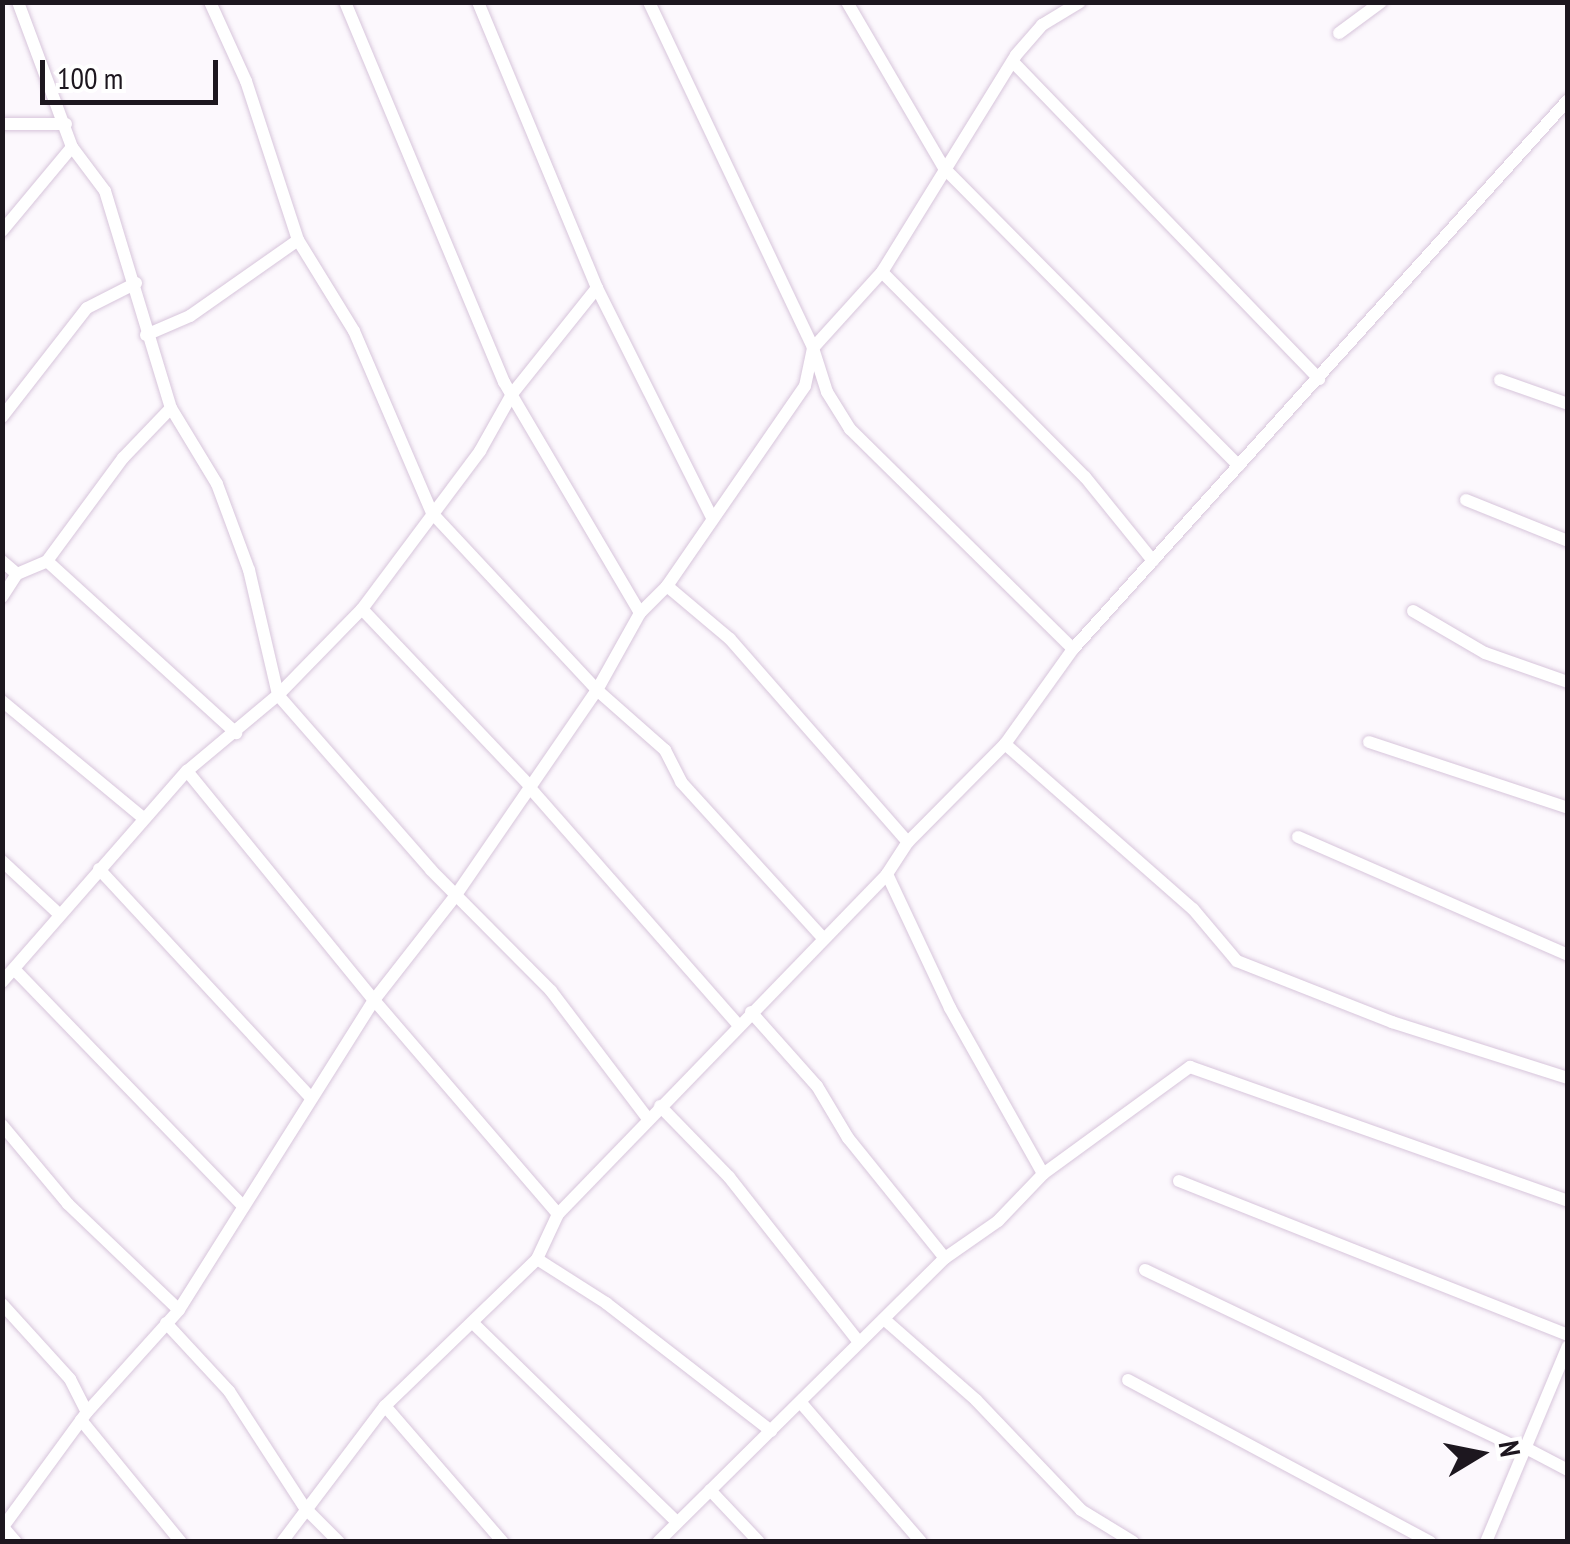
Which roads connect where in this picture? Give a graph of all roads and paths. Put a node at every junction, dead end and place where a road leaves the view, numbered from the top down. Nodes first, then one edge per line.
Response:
1 (18, 2) edge
2 (210, 2) edge
3 (345, 2) edge
4 (478, 2) edge
5 (650, 2) edge
6 (847, 2) edge
7 (1080, 2) edge
8 (1380, 2) edge
9 (1339, 33) dead end
10 (1015, 64) junction
11 (1568, 100) edge
12 (2, 124) edge
13 (66, 124) junction
14 (72, 147) junction
15 (944, 168) junction
16 (2, 231) edge
17 (298, 240) junction
18 (882, 272) junction
19 (136, 282) junction
20 (597, 288) junction
21 (146, 336) junction
22 (813, 348) junction
23 (1320, 379) junction
24 (1500, 380) dead end
25 (512, 394) junction
26 (1568, 404) edge
27 (171, 408) junction
28 (2, 417) edge
29 (1239, 466) junction
30 (1466, 500) dead end
31 (432, 514) junction
32 (712, 518) junction
33 (1568, 542) edge
34 (2, 561) edge
35 (1152, 561) junction
36 (48, 562) junction
37 (18, 574) junction
38 (668, 586) junction
39 (2, 597) edge
40 (362, 609) junction
41 (1414, 612) dead end
42 (640, 613) junction
43 (1073, 649) junction
44 (1568, 682) edge
45 (596, 690) junction
46 (278, 695) junction
47 (2, 702) edge
48 (236, 733) junction
49 (1369, 742) dead end
50 (1004, 744) junction
51 (188, 771) junction
52 (529, 786) junction
53 (1568, 808) edge
54 (142, 816) junction
55 (1298, 837) dead end
56 (908, 842) junction
57 (2, 861) edge
58 (99, 869) junction
59 (887, 874) junction
60 (456, 896) junction
61 (60, 914) junction
62 (824, 938) junction
63 (1568, 955) edge
64 (14, 970) junction
65 (2, 982) edge
66 (374, 1000) junction
67 (751, 1012) junction
68 (739, 1026) junction
69 (1568, 1078) edge
70 (311, 1098) junction
71 (660, 1106) junction
72 (648, 1119) junction
73 (2, 1125) edge
74 (1043, 1174) junction
75 (1178, 1181) dead end
76 (1568, 1201) edge
77 (242, 1204) junction
78 (558, 1214) junction
79 (945, 1258) junction
80 (537, 1260) junction
81 (1145, 1270) dead end
82 (2, 1304) edge
83 (179, 1310) junction
84 (885, 1320) junction
85 (166, 1324) junction
86 (475, 1324) junction
87 (1568, 1335) edge
88 (859, 1342) junction
89 (1568, 1346) edge
90 (1128, 1380) dead end
91 (802, 1404) junction
92 (386, 1406) junction
93 (84, 1416) junction
94 (771, 1431) junction
95 (1521, 1448) junction
96 (1568, 1470) edge
97 (710, 1490) junction
98 (305, 1508) junction
99 (677, 1522) junction
100 (3, 1527) edge
101 (16, 1542) edge
102 (182, 1542) edge
103 (282, 1542) edge
104 (340, 1542) edge
105 (503, 1542) edge
106 (658, 1542) edge
107 (760, 1542) edge
108 (920, 1542) edge
109 (1132, 1542) edge
110 (1430, 1542) edge
111 (1486, 1542) edge

1 - 13 street
2 - 17 street
3 - 25 street
4 - 20 street
5 - 22 street
6 - 15 street
7 - 10 street
8 - 9 street
10 - 15 street
10 - 23 street
11 - 23 street
12 - 13 street
13 - 14 street
14 - 16 street
14 - 19 street
15 - 18 street
15 - 29 street
17 - 21 street
17 - 31 street
18 - 22 street
18 - 35 street
19 - 21 street
19 - 28 street
20 - 25 street
20 - 32 street
21 - 27 street
22 - 32 street
22 - 43 street
23 - 29 street
24 - 26 street
25 - 31 street
25 - 42 street
27 - 36 street
27 - 46 street
29 - 35 street
30 - 33 street
31 - 40 street
31 - 45 street
32 - 38 street
34 - 37 street
35 - 43 street
36 - 37 street
36 - 48 street
37 - 39 street
38 - 42 street
38 - 56 street
40 - 46 street
40 - 52 street
41 - 44 street
42 - 45 street
43 - 50 street
45 - 52 street
45 - 62 street
46 - 48 street
46 - 60 street
47 - 54 street
48 - 51 street
49 - 53 street
50 - 56 street
50 - 69 street
51 - 54 street
51 - 66 street
52 - 60 street
52 - 68 street
54 - 58 street
55 - 63 street
56 - 59 street
57 - 61 street
58 - 61 street
58 - 70 street
59 - 62 street
59 - 74 street
60 - 66 street
60 - 72 street
61 - 64 street
62 - 67 street
64 - 65 street
64 - 77 street
66 - 70 street
66 - 78 street
67 - 68 street
67 - 79 street
68 - 71 street
70 - 77 street
71 - 72 street
71 - 88 street
72 - 78 street
73 - 83 street
74 - 76 street
74 - 79 street
75 - 87 street
77 - 83 street
78 - 80 street
79 - 84 street
80 - 86 street
80 - 94 street
81 - 95 street
82 - 93 street
83 - 85 street
84 - 88 street
84 - 109 street
85 - 93 street
85 - 98 street
86 - 92 street
86 - 99 street
88 - 91 street
89 - 95 street
90 - 110 street
91 - 94 street
91 - 108 street
92 - 98 street
92 - 105 street
93 - 100 street
93 - 102 street
94 - 97 street
95 - 96 street
95 - 111 street
97 - 99 street
97 - 107 street
98 - 103 street
98 - 104 street
99 - 106 street
100 - 101 street

